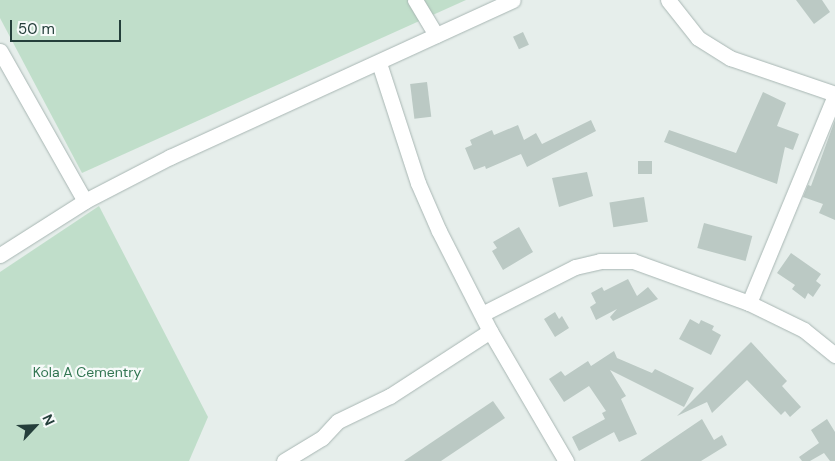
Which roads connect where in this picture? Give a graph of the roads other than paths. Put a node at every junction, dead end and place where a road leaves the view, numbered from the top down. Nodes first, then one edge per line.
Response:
1 (415, 0) edge
2 (513, 0) edge
3 (668, 0) edge
4 (436, 34) junction
5 (0, 51) edge
6 (379, 63) junction
7 (835, 95) edge
8 (85, 201) junction
9 (0, 255) edge
10 (749, 303) junction
11 (482, 314) junction
12 (490, 331) junction
13 (835, 355) edge
14 (284, 461) edge
15 (566, 461) edge

1 - 4 street
2 - 4 street
3 - 7 street
4 - 6 street
5 - 8 street
6 - 8 street
6 - 11 street
7 - 10 street
8 - 9 street
10 - 11 street
10 - 13 street
11 - 12 street
12 - 14 street
12 - 15 street

